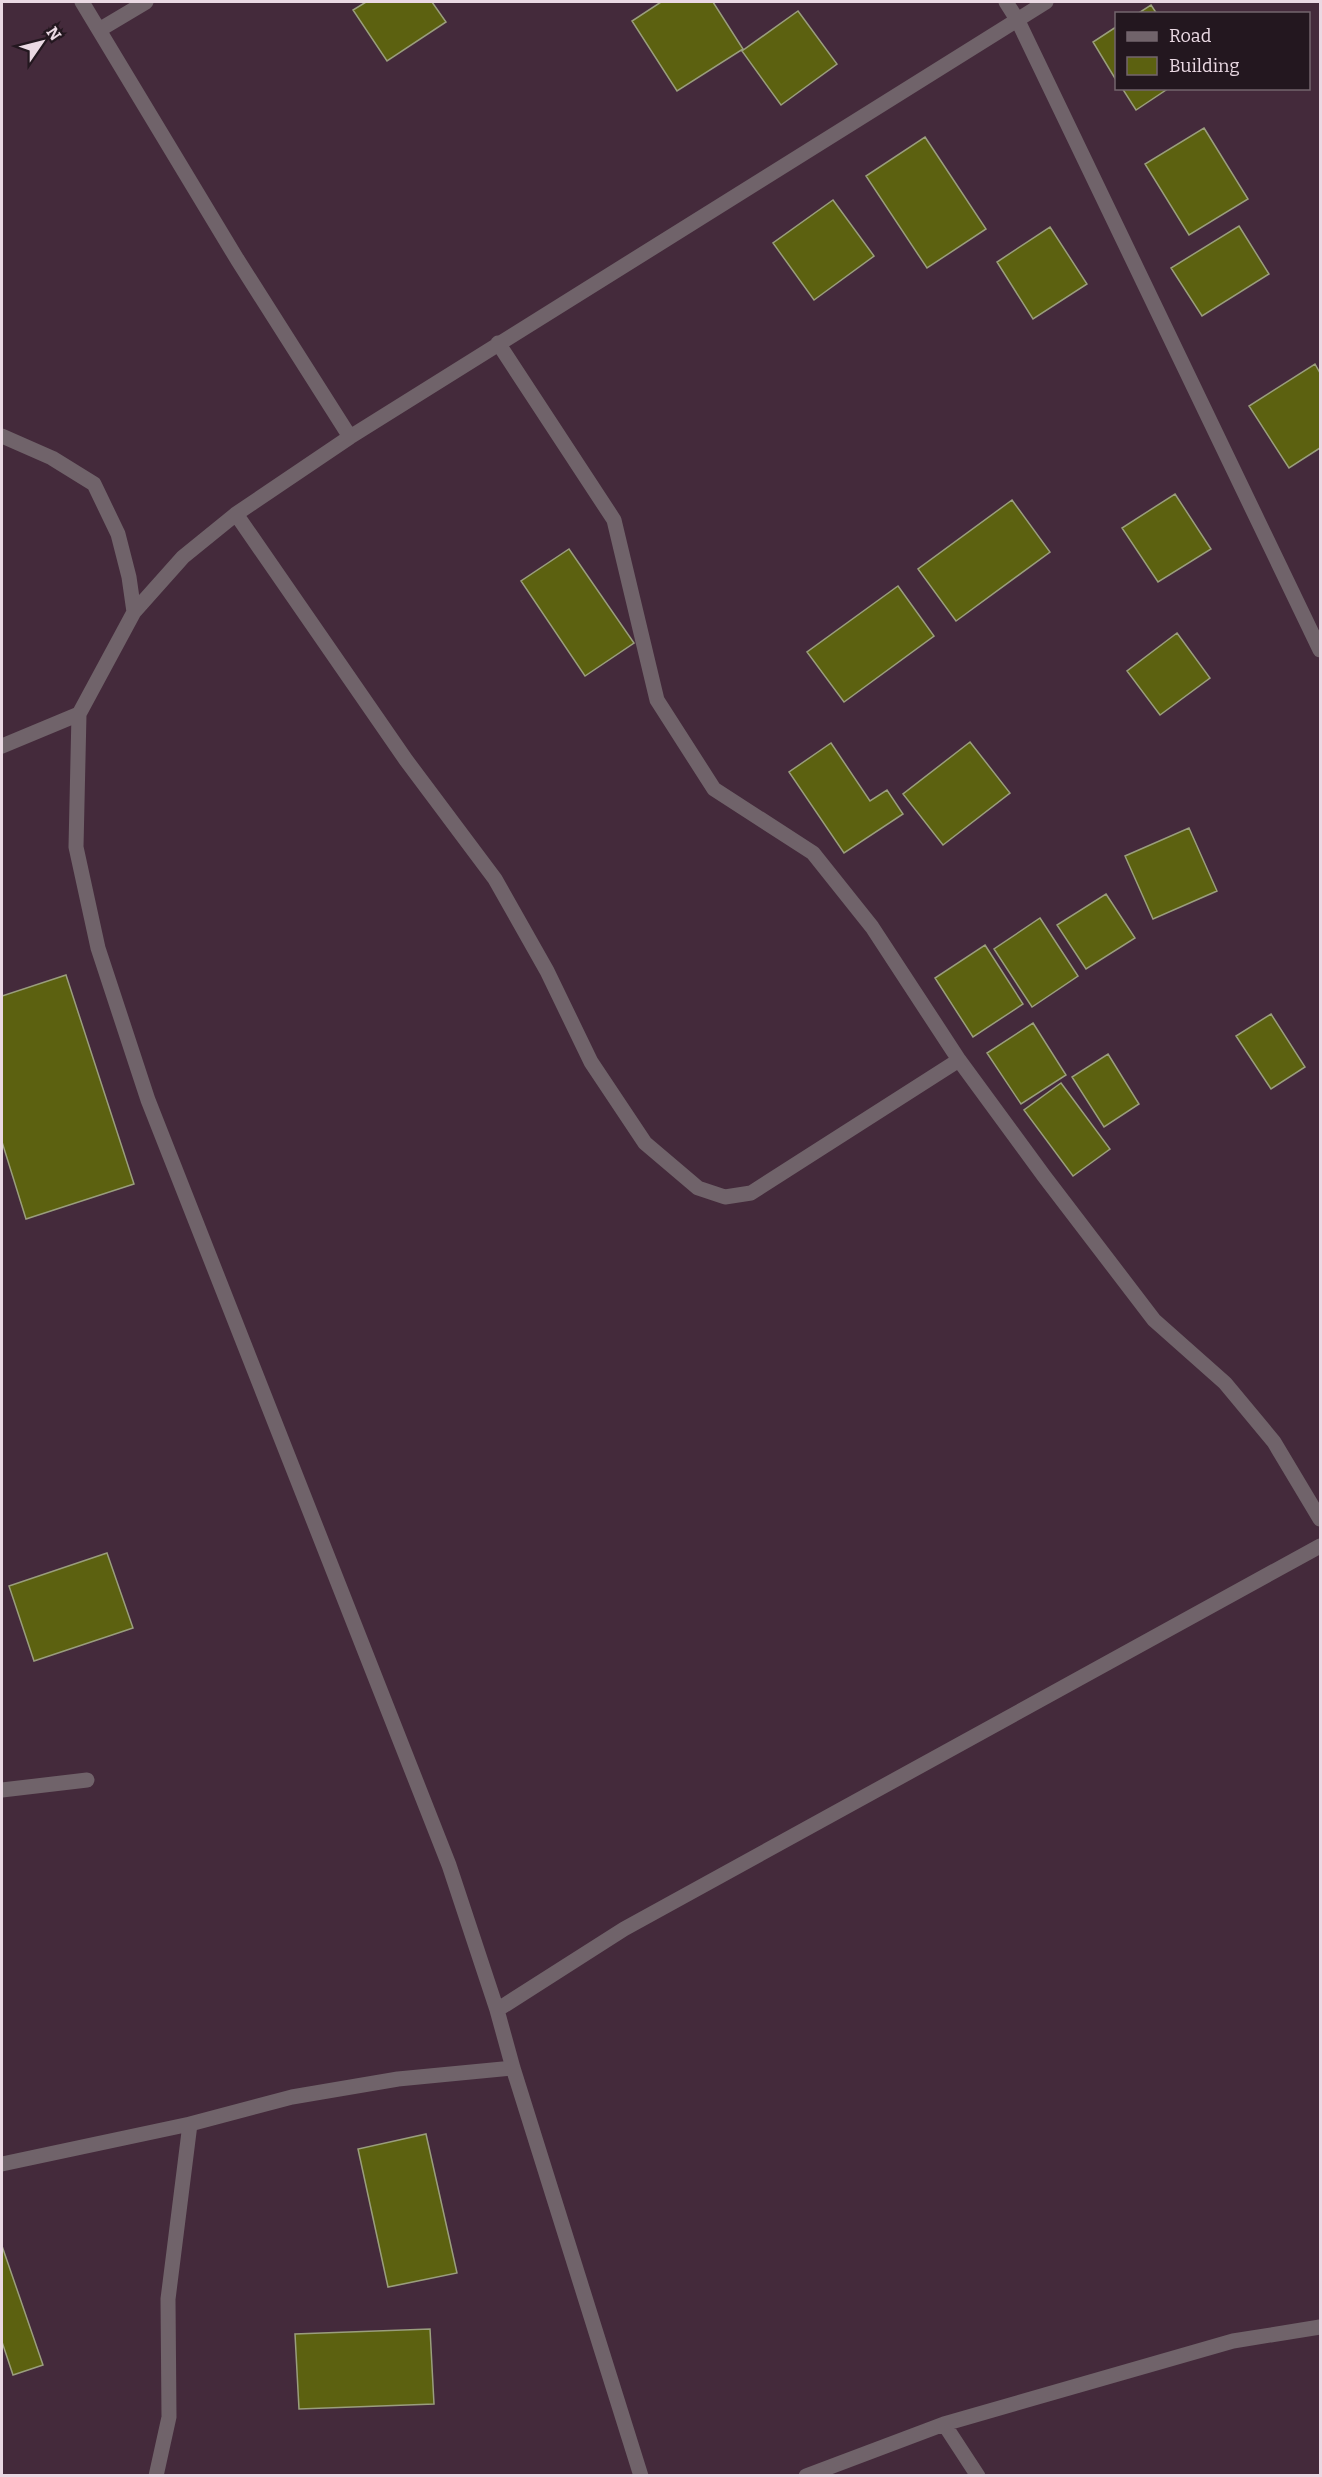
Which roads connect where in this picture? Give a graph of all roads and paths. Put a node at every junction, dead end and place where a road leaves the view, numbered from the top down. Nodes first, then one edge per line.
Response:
1 (82, 2) edge
2 (146, 2) edge
3 (1006, 2) edge
4 (1046, 2) edge
5 (1018, 21) junction
6 (99, 30) junction
7 (498, 343) junction
8 (2, 436) edge
9 (350, 437) junction
10 (236, 514) junction
11 (134, 612) junction
12 (1320, 650) edge
13 (78, 714) junction
14 (2, 746) edge
15 (959, 1060) junction
16 (1320, 1519) edge
17 (1320, 1546) edge
18 (87, 1780) dead end
19 (2, 1790) edge
20 (497, 2010) junction
21 (513, 2068) junction
22 (190, 2124) junction
23 (2, 2164) edge
24 (1320, 2326) edge
25 (944, 2424) junction
26 (156, 2475) edge
27 (641, 2475) edge
28 (806, 2475) edge
29 (978, 2475) edge

1 - 6 street
2 - 6 street
3 - 5 street
4 - 5 street
5 - 7 street
5 - 12 street
6 - 9 street
7 - 9 street
7 - 15 street
8 - 11 street
9 - 10 street
10 - 11 street
10 - 15 street
11 - 13 street
13 - 14 street
13 - 20 street
15 - 16 street
17 - 20 street
18 - 19 street
20 - 21 street
21 - 22 street
21 - 27 street
22 - 23 street
22 - 26 street
24 - 25 street
25 - 28 street
25 - 29 street

